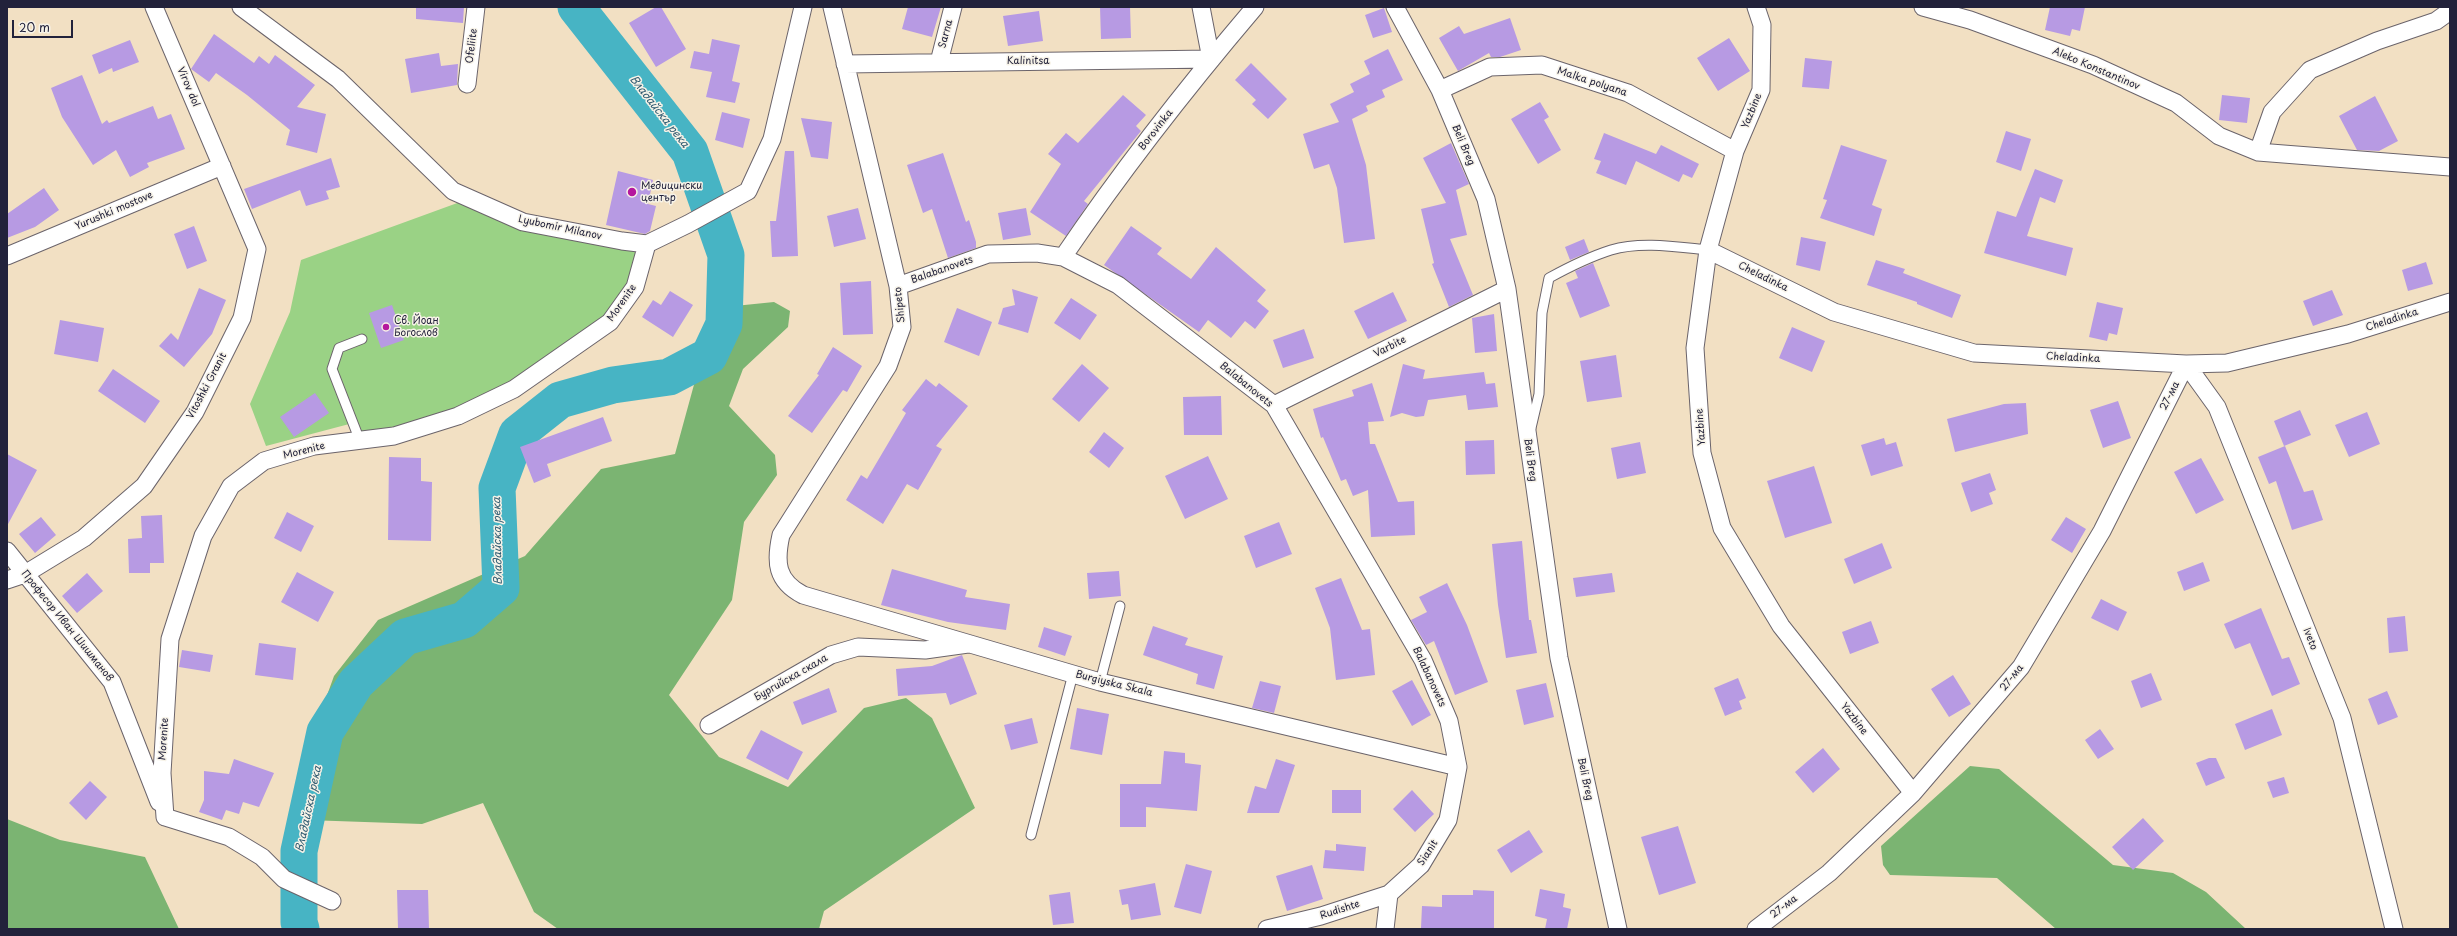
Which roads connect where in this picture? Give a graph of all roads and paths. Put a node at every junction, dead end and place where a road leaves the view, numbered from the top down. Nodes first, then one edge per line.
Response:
1 (154, 7) edge
2 (241, 7) edge
3 (476, 7) edge
4 (803, 7) edge
5 (832, 7) edge
6 (953, 7) edge
7 (1201, 7) edge
8 (1255, 7) edge
9 (1395, 7) edge
10 (1756, 7) edge
11 (1923, 7) edge
12 (2450, 11) edge
13 (1211, 60) junction
14 (939, 62) junction
15 (845, 64) junction
16 (467, 84) dead end
17 (1440, 90) junction
18 (1735, 151) junction
19 (2258, 152) junction
20 (222, 166) junction
21 (2450, 167) edge
22 (648, 244) junction
23 (1708, 250) junction
24 (7, 256) edge
25 (1063, 257) junction
26 (898, 286) junction
27 (1507, 289) junction
28 (2450, 302) edge
29 (362, 339) dead end
30 (2186, 364) junction
31 (1274, 405) junction
32 (360, 441) junction
33 (1528, 442) junction
34 (7, 551) edge
35 (25, 574) junction
36 (781, 575) joint
37 (7, 580) edge
38 (1120, 606) dead end
39 (974, 643) junction
40 (1073, 674) junction
41 (1100, 682) junction
42 (709, 725) dead end
43 (1458, 767) junction
44 (1913, 793) junction
45 (165, 817) junction
46 (1031, 835) dead end
47 (1389, 894) junction
48 (332, 901) dead end
49 (1267, 929) edge
50 (1385, 929) edge
51 (1618, 929) edge
52 (1756, 929) edge
53 (2394, 929) edge

1 - 20 street, Virov dol
2 - 22 street, Lyubomir Milanov
3 - 16 street, Ofeliite
4 - 22 street
5 - 15 street, Shipeto
6 - 14 street, Sarna
7 - 13 street
8 - 13 street, Borovinka
9 - 17 street, Beli Breg
10 - 18 street, Yazbine
11 - 19 street, Aleko Konstantinov
12 - 19 street
13 - 14 street, Kalinitsa
13 - 25 street, Borovinka
14 - 15 street, Kalinitsa
15 - 26 street, Shipeto
17 - 18 street, Malka polyana
17 - 27 street, Beli Breg
18 - 23 street, Yazbine
19 - 21 street, Aleko Konstantinov
20 - 24 street, Yurushki mostove
20 - 35 street, Vitoshki Granit
22 - 32 street, Morenite
23 - 30 street, Cheladinka
23 - 33 lane
23 - 44 street, Yazbine
25 - 26 street, Balabanovets
25 - 31 street, Balabanovets
26 - 36 street, Shipeto
27 - 31 street, Varbite
27 - 33 street, Beli Breg
28 - 30 street, Cheladinka
29 - 32 lane
30 - 44 street, 27-ма
30 - 53 street, Iveto
31 - 43 street, Balabanovets
32 - 45 street, Morenite
33 - 51 street, Beli Breg
34 - 35 street, Професор Иван Шишманов
35 - 37 street, Vitoshki Granit
35 - 45 street, Професор Иван Шишманов
36 - 39 street, Burgiyska Skala
38 - 41 lane
39 - 40 street, Burgiyska Skala
39 - 42 street, Бургийска скала
40 - 41 street, Burgiyska Skala
40 - 46 lane
41 - 43 street, Burgiyska Skala
43 - 47 street, Sianit
44 - 52 street, 27-ма
45 - 48 street
47 - 49 street, Rudishte
47 - 50 street

